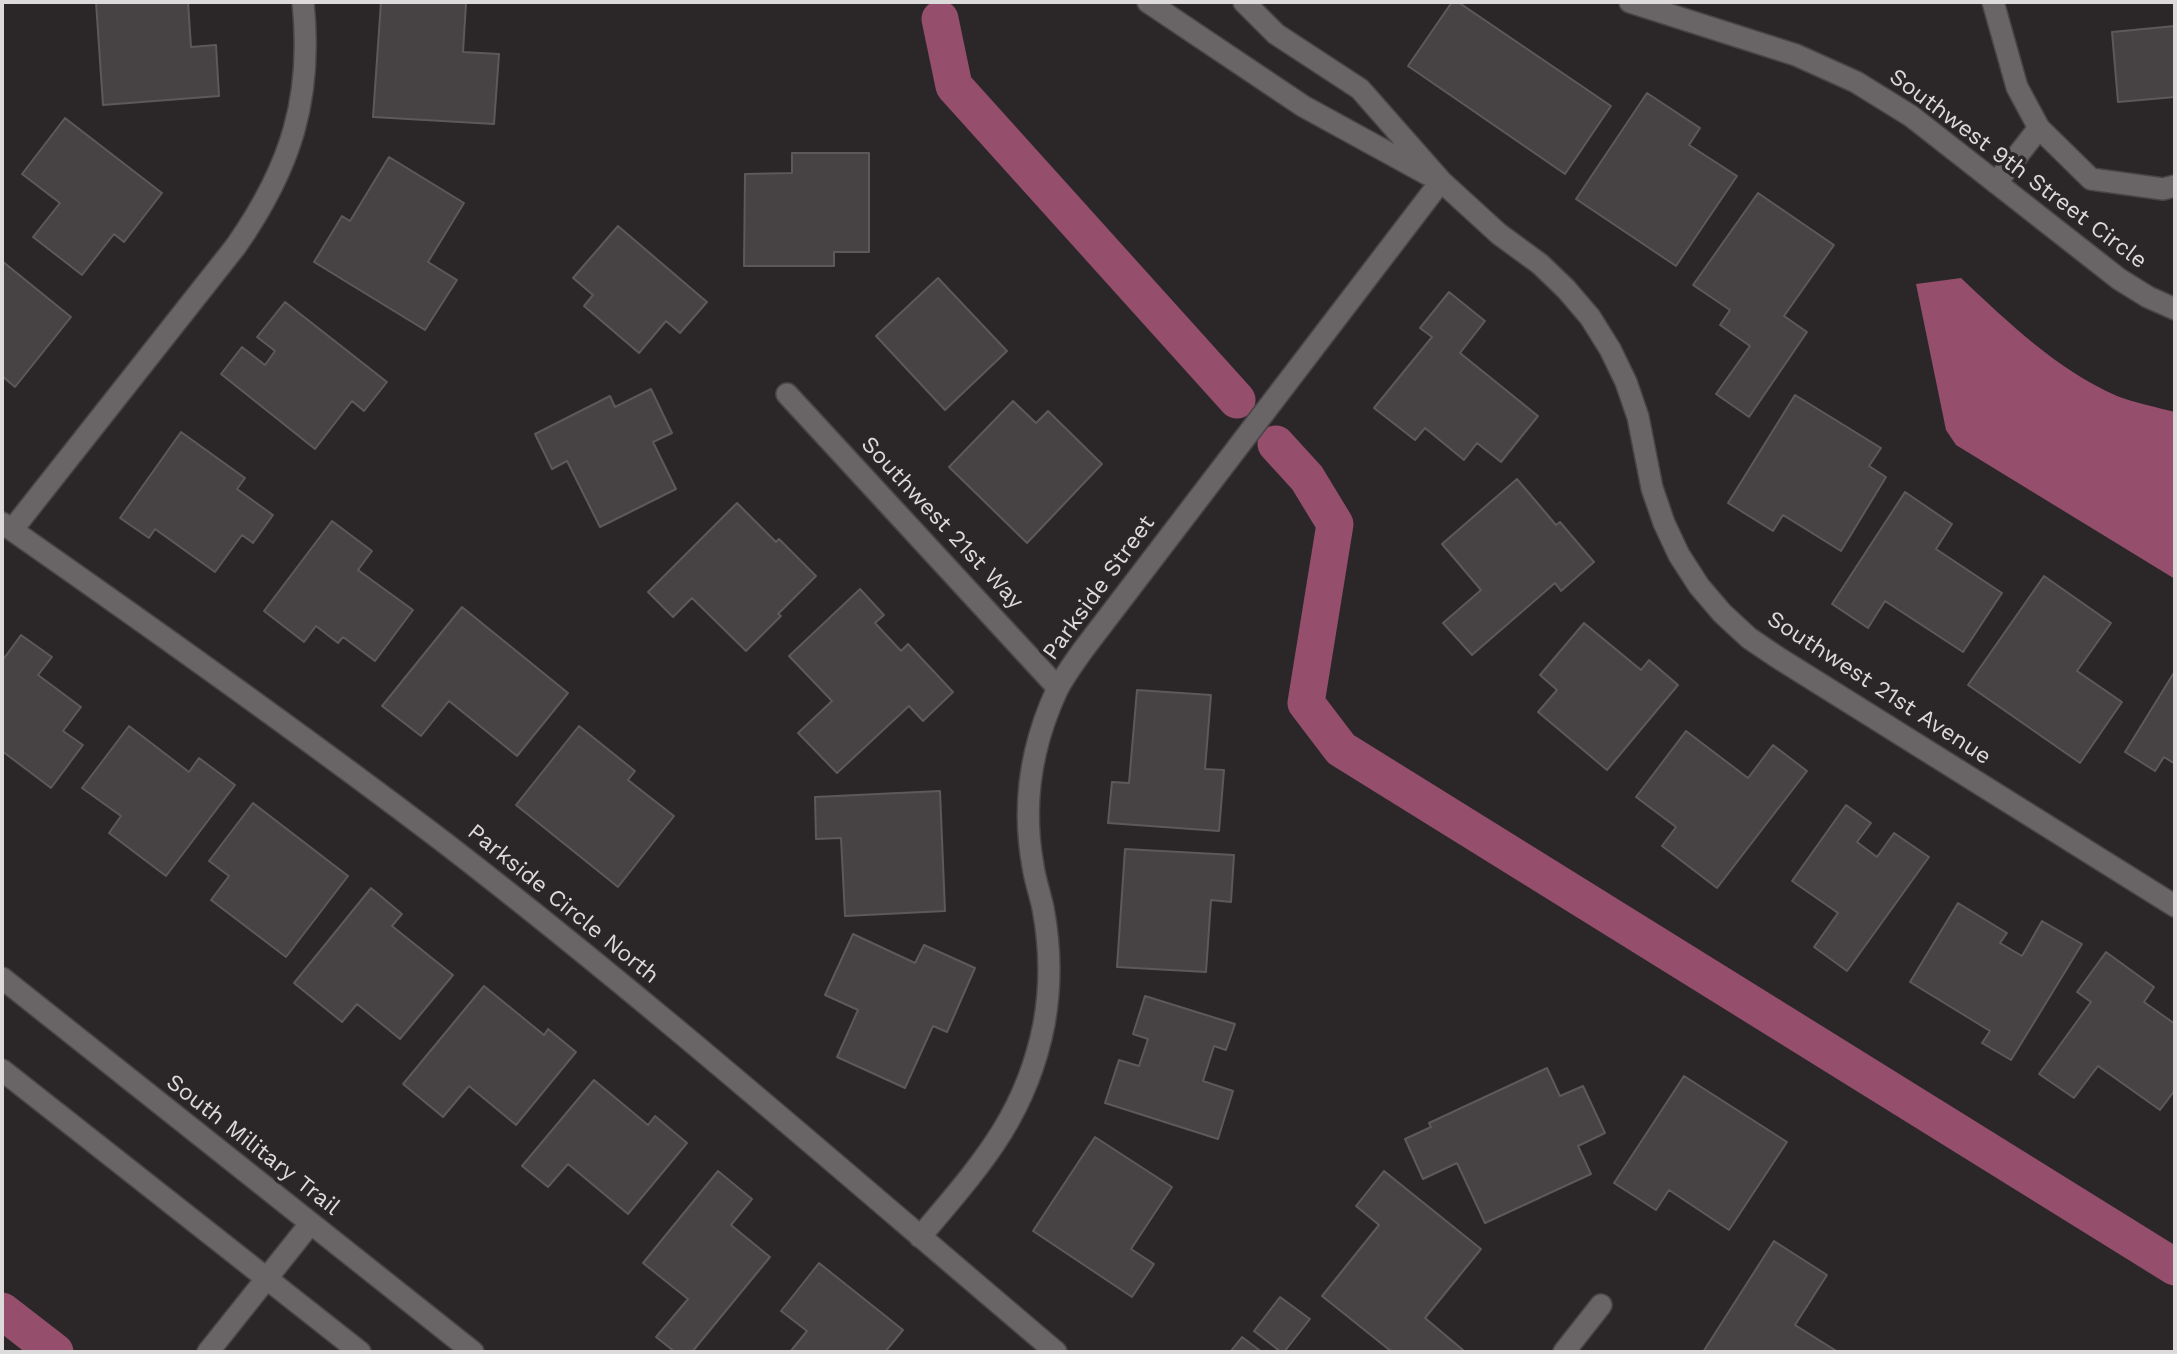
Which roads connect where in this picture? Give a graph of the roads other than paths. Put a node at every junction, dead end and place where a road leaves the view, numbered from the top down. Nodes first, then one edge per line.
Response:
1 (303, 2) edge
2 (1148, 2) edge
3 (1244, 2) edge
4 (1630, 2) edge
5 (1993, 2) edge
6 (1177, 10) edge
7 (1689, 11) edge
8 (2039, 128) junction
9 (1441, 181) junction
10 (1996, 183) junction
11 (2175, 186) edge
12 (2175, 309) edge
13 (787, 394) dead end
14 (7, 526) edge
15 (1058, 688) junction
16 (2175, 906) edge
17 (2, 978) edge
18 (2, 1070) edge
19 (310, 1224) junction
20 (920, 1237) junction
21 (267, 1279) junction
22 (1601, 1305) dead end
23 (208, 1352) edge
24 (360, 1352) edge
25 (473, 1352) edge
26 (1056, 1352) edge
27 (1564, 1352) edge

1 - 14 street
2 - 6 street, Southwest 21st Avenue
3 - 9 street, Southwest 21st Avenue
4 - 7 street, Southwest 9th Street Circle
5 - 8 street
6 - 9 street, Southwest 21st Avenue
7 - 10 street, Southwest 9th Street Circle
8 - 10 street
8 - 11 street
9 - 15 street, Parkside Street
9 - 16 street, Southwest 21st Avenue
10 - 12 street, Southwest 9th Street Circle
13 - 15 street, Southwest 21st Way
14 - 20 street, Parkside Circle North
15 - 20 street, Parkside Street
17 - 19 street, South Military Trail
18 - 21 street
19 - 21 street
19 - 25 street, South Military Trail
20 - 26 street, Parkside Circle North
21 - 23 street
21 - 24 street
22 - 27 street

